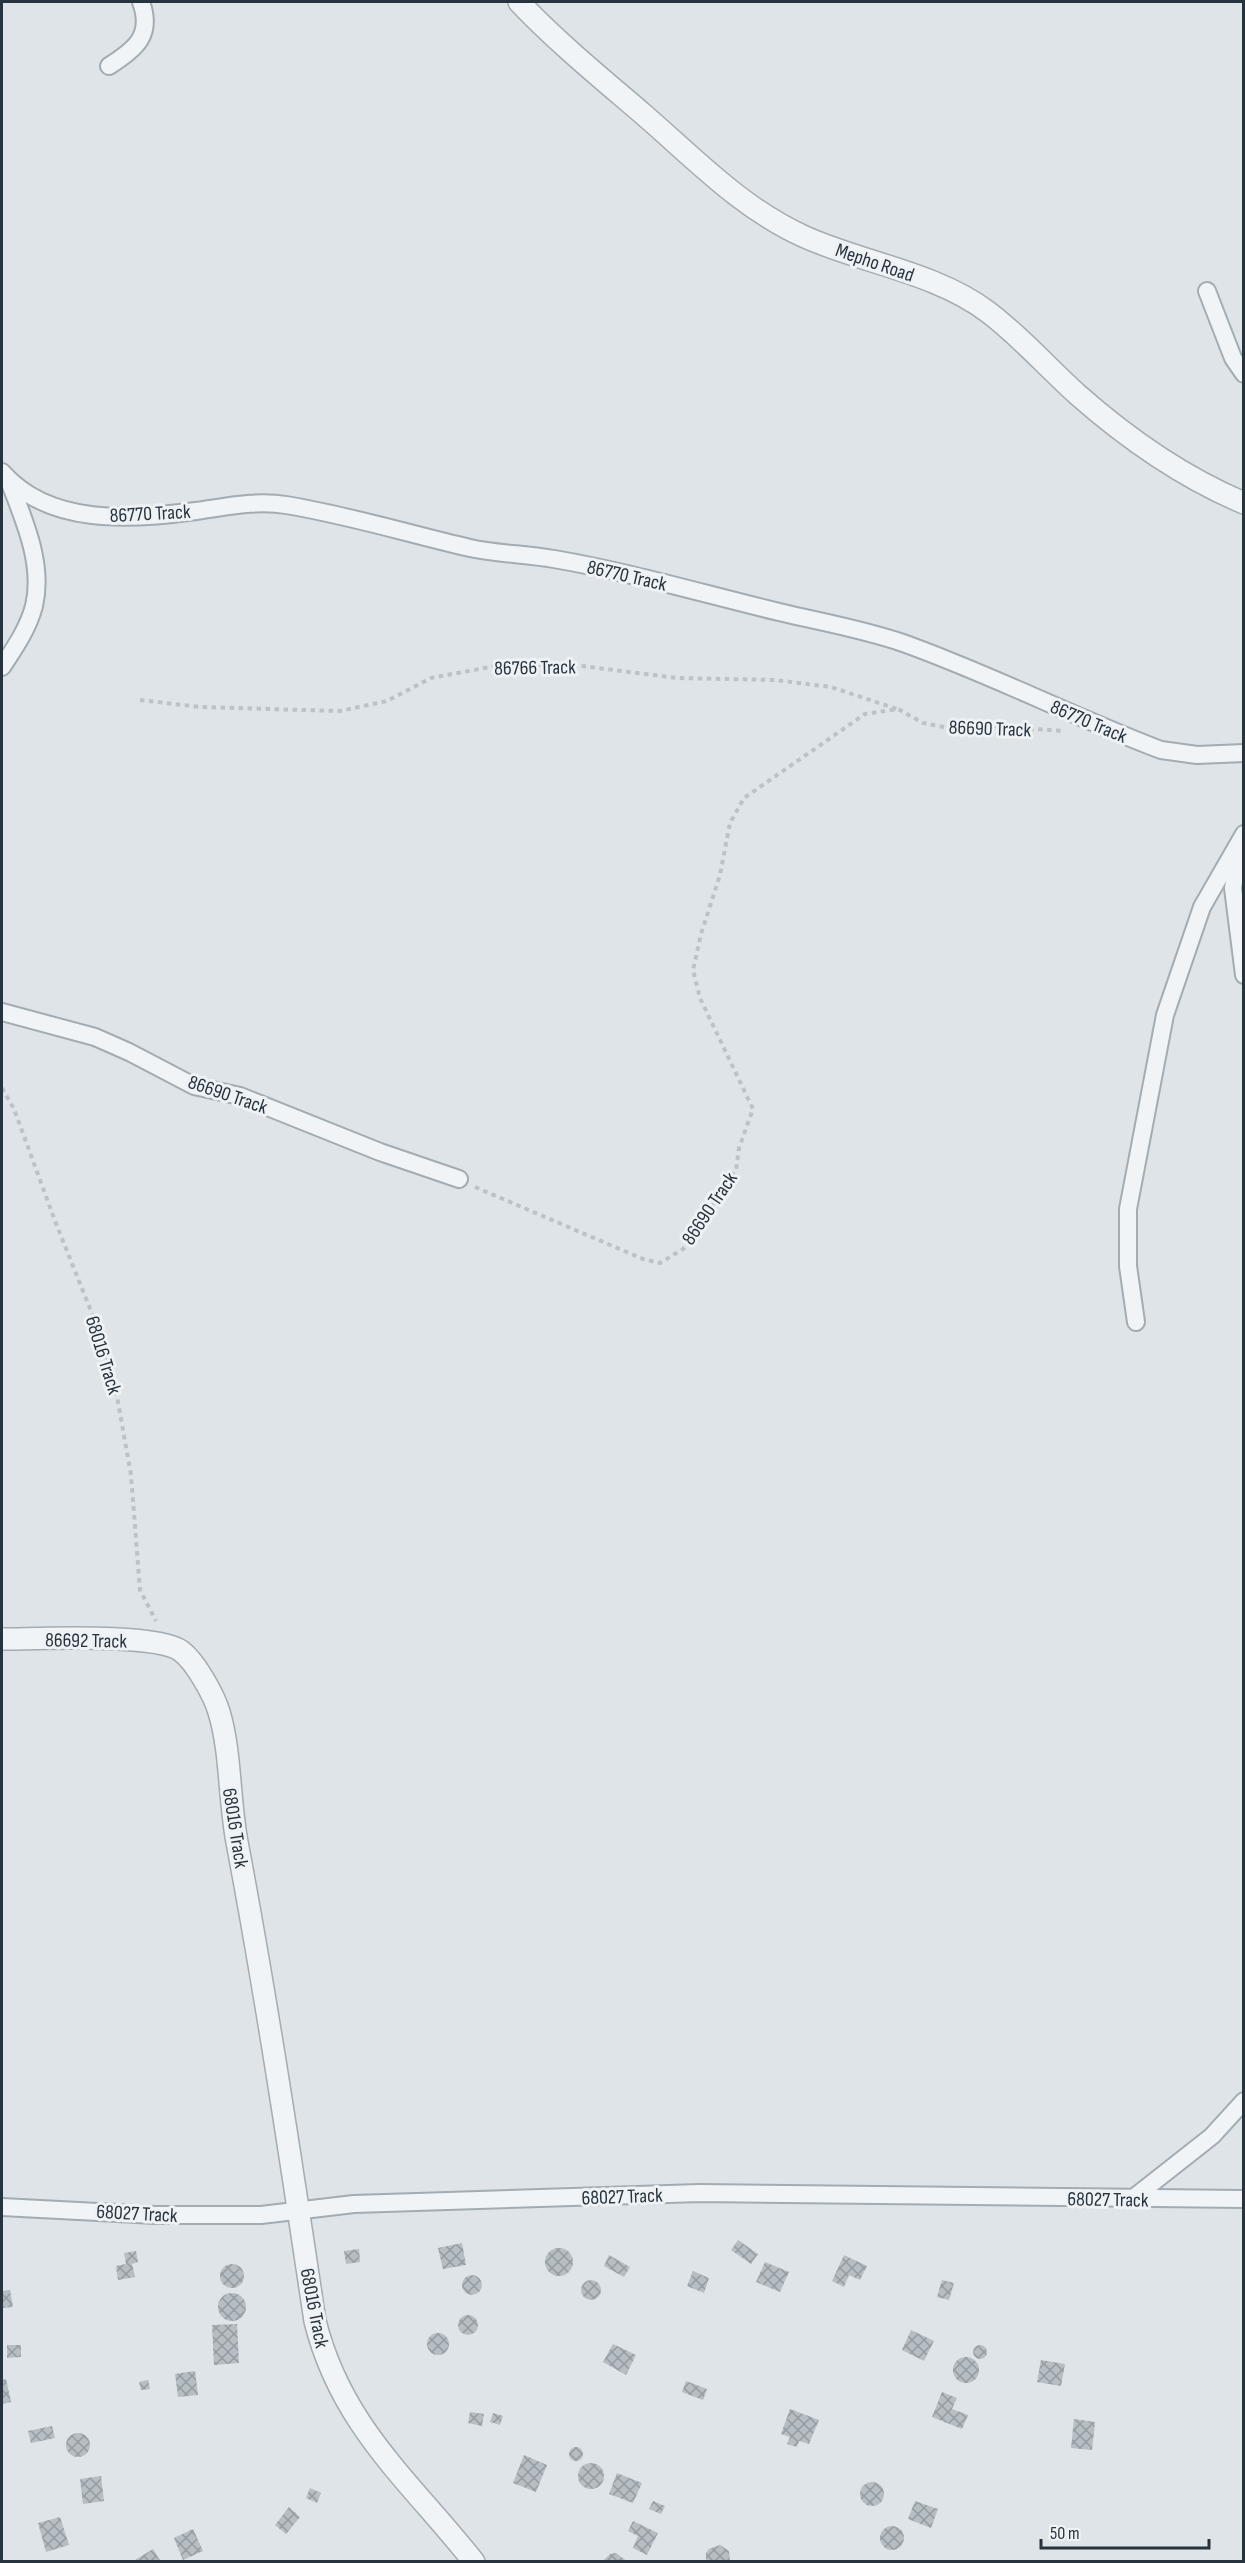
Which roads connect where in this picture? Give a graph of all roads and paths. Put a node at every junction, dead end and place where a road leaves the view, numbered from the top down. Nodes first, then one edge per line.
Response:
1 (141, 2) edge
2 (519, 2) edge
3 (109, 66) dead end
4 (1207, 291) dead end
5 (1244, 374) edge
6 (5, 476) edge
7 (1244, 503) edge
8 (2, 668) edge
9 (140, 700) dead end
10 (898, 709) junction
11 (1064, 731) dead end
12 (1244, 753) edge
13 (1244, 835) edge
14 (1244, 975) edge
15 (2, 1012) edge
16 (2, 1088) edge
17 (459, 1179) joint
18 (1136, 1322) dead end
19 (2, 1639) edge
20 (170, 1644) junction
21 (1244, 2101) edge
22 (1132, 2199) junction
23 (1244, 2199) edge
24 (2, 2207) edge
25 (300, 2212) junction
26 (474, 2562) edge

1 - 3 street
2 - 7 street, Mepho Road
4 - 5 street
6 - 8 street
6 - 12 street, 86770 Track
9 - 10 path, 86766 Track
10 - 11 path, 86690 Track
10 - 17 path, 86690 Track
13 - 14 street
13 - 18 street
15 - 17 street, 86690 Track
16 - 20 path, 68016 Track
19 - 20 street, 86692 Track
20 - 25 street, 68016 Track
21 - 22 street
22 - 23 street, 68027 Track
22 - 25 street, 68027 Track
24 - 25 street, 68027 Track
25 - 26 street, 68016 Track

